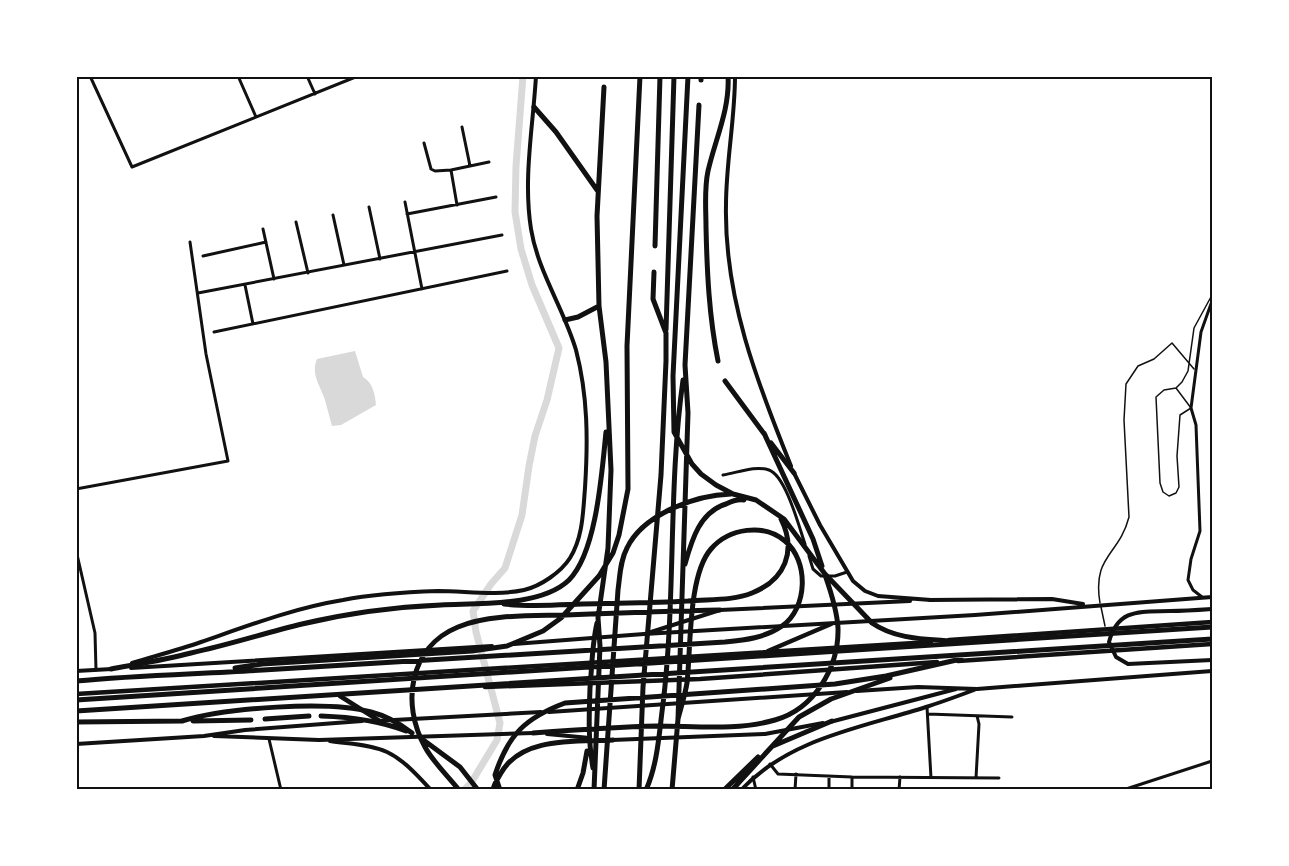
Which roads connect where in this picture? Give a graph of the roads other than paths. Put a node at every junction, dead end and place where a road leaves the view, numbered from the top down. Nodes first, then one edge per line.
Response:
1 (90, 76) edge
2 (238, 76) edge
3 (307, 76) edge
4 (358, 76) edge
5 (536, 76) edge
6 (640, 76) edge
7 (660, 76) edge
8 (674, 76) edge
9 (688, 76) edge
10 (728, 76) edge
11 (735, 76) edge
12 (604, 87) dead end
13 (315, 94) junction
14 (699, 105) dead end
15 (534, 106) junction
16 (256, 117) junction
17 (462, 127) dead end
18 (424, 143) dead end
19 (489, 162) dead end
20 (471, 166) junction
21 (451, 170) junction
22 (597, 190) junction
23 (496, 197) dead end
24 (405, 202) dead end
25 (457, 205) junction
26 (369, 207) dead end
27 (407, 214) junction
28 (333, 215) dead end
29 (296, 222) dead end
30 (263, 229) dead end
31 (502, 235) dead end
32 (190, 242) dead end
33 (266, 242) junction
34 (655, 246) dead end
35 (415, 252) junction
36 (202, 256) dead end
37 (380, 259) junction
38 (344, 266) junction
39 (507, 271) dead end
40 (654, 272) dead end
41 (308, 273) junction
42 (274, 279) junction
43 (244, 285) junction
44 (422, 289) junction
45 (198, 293) junction
46 (1212, 295) edge
47 (1212, 301) edge
48 (599, 306) junction
49 (565, 320) junction
50 (253, 324) junction
51 (214, 332) dead end
52 (666, 333) junction
53 (718, 361) dead end
54 (1189, 363) junction
55 (685, 365) junction
56 (1195, 371) junction
57 (725, 381) dead end
58 (1176, 388) junction
59 (1191, 408) junction
60 (608, 415) junction
61 (764, 433) junction
62 (794, 473) junction
63 (723, 475) dead end
64 (76, 489) edge
65 (733, 494) junction
66 (76, 550) edge
67 (847, 572) junction
68 (682, 573) junction
69 (1202, 597) junction
70 (1212, 597) edge
71 (931, 600) junction
72 (496, 603) junction
73 (1090, 606) junction
74 (1212, 609) edge
75 (720, 610) junction
76 (598, 618) junction
77 (831, 624) junction
78 (1212, 625) edge
79 (644, 634) junction
80 (1212, 639) edge
81 (976, 642) junction
82 (1109, 642) junction
83 (1212, 644) edge
84 (765, 652) junction
85 (978, 655) junction
86 (1212, 660) edge
87 (111, 669) junction
88 (96, 670) junction
89 (76, 671) edge
90 (222, 671) junction
91 (1212, 671) edge
92 (906, 672) junction
93 (76, 681) edge
94 (962, 688) junction
95 (977, 688) junction
96 (76, 694) edge
97 (340, 696) junction
98 (76, 700) edge
99 (927, 707) junction
100 (76, 712) edge
101 (928, 714) junction
102 (309, 716) dead end
103 (321, 716) dead end
104 (977, 716) junction
105 (1012, 717) dead end
106 (265, 719) dead end
107 (678, 719) junction
108 (251, 720) dead end
109 (378, 720) junction
110 (182, 721) junction
111 (832, 721) junction
112 (76, 722) edge
113 (533, 732) junction
114 (412, 733) junction
115 (204, 736) junction
116 (268, 738) junction
117 (319, 740) junction
118 (613, 740) junction
119 (76, 744) edge
120 (588, 745) junction
121 (1212, 761) edge
122 (770, 764) junction
123 (460, 767) junction
124 (796, 774) junction
125 (829, 776) junction
126 (753, 777) junction
127 (852, 777) junction
128 (900, 777) junction
129 (931, 778) junction
130 (976, 778) junction
131 (999, 778) dead end
132 (280, 789) edge
133 (431, 789) edge
134 (459, 789) edge
135 (478, 789) edge
136 (483, 789) edge
137 (493, 789) edge
138 (500, 789) edge
139 (577, 789) edge
140 (593, 789) edge
141 (604, 789) edge
142 (639, 789) edge
143 (646, 789) edge
144 (672, 789) edge
145 (724, 789) edge
146 (732, 789) edge
147 (741, 789) edge
148 (756, 789) edge
149 (795, 789) edge
150 (829, 789) edge
151 (852, 789) edge
152 (899, 789) edge
153 (1123, 789) edge

1 - 16 street
2 - 16 street
3 - 13 street
4 - 13 street
5 - 15 main road
6 - 90 highway
7 - 34 highway
8 - 52 highway
9 - 65 highway
10 - 53 highway
11 - 62 main road
12 - 22 highway
13 - 16 street
14 - 55 highway
15 - 22 highway
15 - 49 main road
17 - 20 street
18 - 21 street
19 - 20 street
20 - 21 street
21 - 25 street
22 - 48 highway
23 - 25 street
24 - 27 street
25 - 27 street
26 - 37 street
27 - 35 street
28 - 38 street
29 - 41 street
30 - 33 street
31 - 35 street
32 - 45 street
33 - 36 street
33 - 42 street
35 - 37 street
35 - 44 street
37 - 38 street
38 - 41 street
39 - 44 street
40 - 52 highway
41 - 42 street
42 - 43 street
43 - 45 street
43 - 50 street
44 - 50 street
45 - 64 street
46 - 54 lane
47 - 56 street
48 - 49 highway
48 - 60 highway
49 - 87 main road
50 - 51 street
52 - 142 highway
54 - 56 lane
54 - 58 lane
54 - 82 lane
55 - 68 highway
55 - 143 highway
56 - 59 street
57 - 61 highway
58 - 59 lane
58 - 59 lane
59 - 69 street
60 - 72 highway
60 - 76 highway
61 - 62 highway
61 - 113 highway
62 - 67 main road
63 - 67 street
65 - 81 highway
65 - 141 highway
66 - 88 street
67 - 71 main road
68 - 72 highway
68 - 107 highway
69 - 70 main road
69 - 73 main road
71 - 73 main road
71 - 75 main road
72 - 87 highway
73 - 77 main road
74 - 82 main road
75 - 79 main road
75 - 134 highway
76 - 120 highway
76 - 140 highway
77 - 79 main road
77 - 84 highway
78 - 81 highway
78 - 84 highway
79 - 87 main road
80 - 85 highway
81 - 98 highway
82 - 86 main road
83 - 97 highway
84 - 96 highway
85 - 92 highway
85 - 100 highway
87 - 88 main road
88 - 89 main road
90 - 93 highway
90 - 107 highway
91 - 95 main road
92 - 138 highway
92 - 146 highway
94 - 95 main road
94 - 109 main road
94 - 111 main road
95 - 99 main road
97 - 100 highway
97 - 109 highway
99 - 101 street
99 - 122 main road
101 - 104 street
101 - 129 street
102 - 106 highway
103 - 114 highway
104 - 105 street
104 - 130 street
107 - 144 highway
108 - 110 highway
109 - 115 main road
110 - 112 highway
110 - 114 highway
111 - 118 main road
111 - 145 highway
113 - 117 main road
113 - 118 main road
114 - 123 highway
115 - 116 main road
115 - 119 main road
116 - 117 main road
116 - 132 street
117 - 133 main road
118 - 137 highway
120 - 139 highway
120 - 140 highway
121 - 153 street
122 - 124 street
122 - 126 main road
123 - 135 highway
123 - 136 highway
124 - 125 street
124 - 149 street
125 - 127 street
125 - 150 street
126 - 147 main road
126 - 148 street
127 - 128 street
127 - 151 street
128 - 129 street
128 - 152 street
129 - 130 street
130 - 131 street

